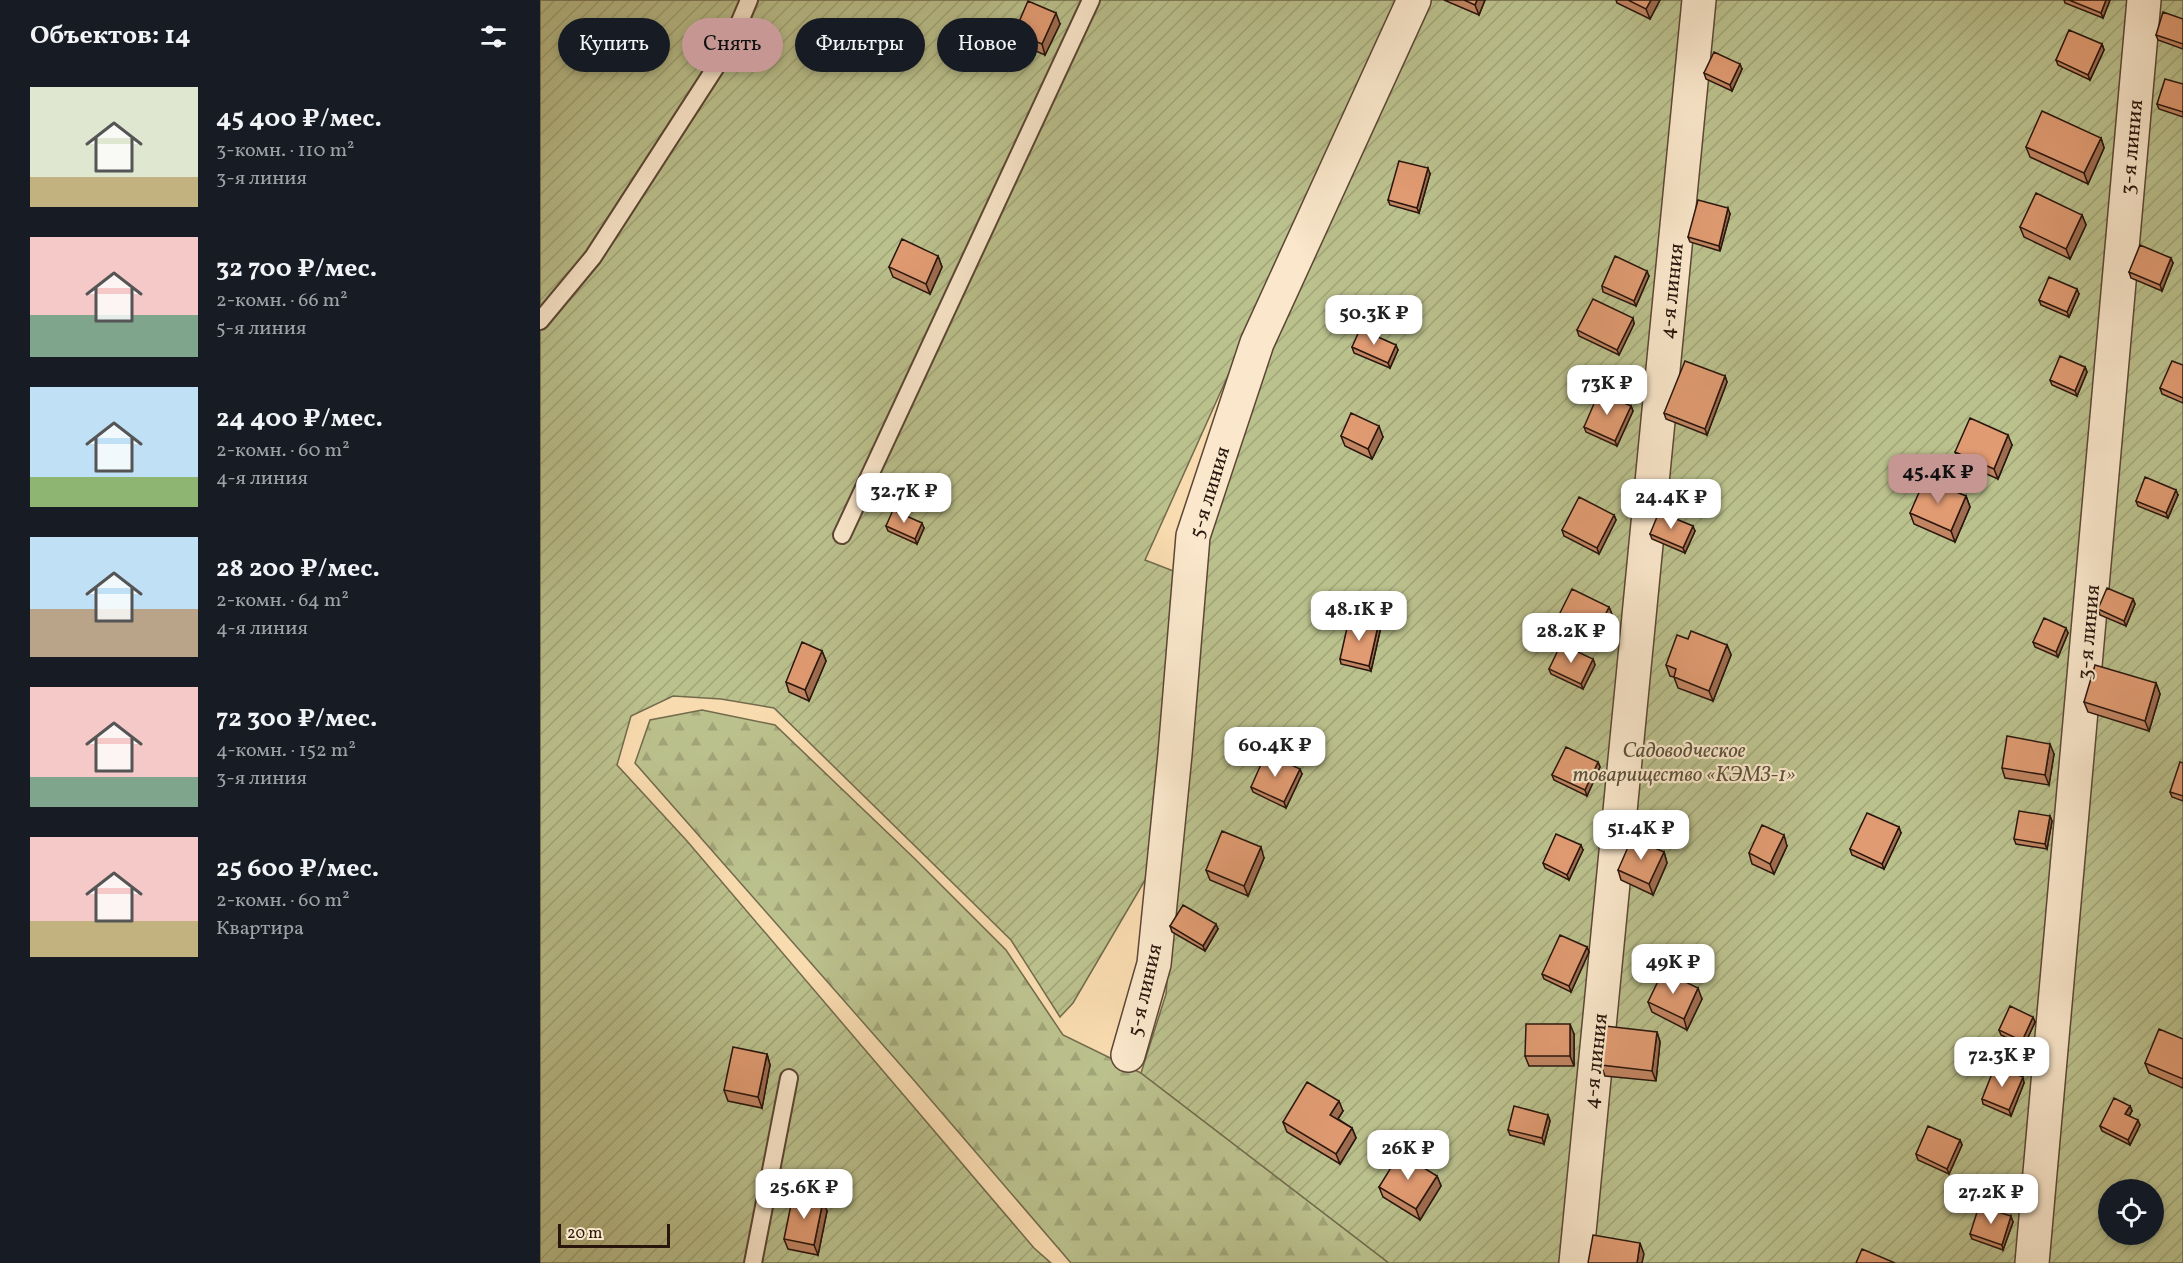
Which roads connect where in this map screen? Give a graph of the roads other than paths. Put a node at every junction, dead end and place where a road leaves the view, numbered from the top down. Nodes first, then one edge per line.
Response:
1 (749, 0) edge
2 (1091, 0) edge
3 (1414, 0) edge
4 (1699, 0) edge
5 (2144, 0) edge
6 (540, 321) edge
7 (842, 535) dead end
8 (1128, 1055) dead end
9 (789, 1078) dead end
10 (753, 1263) edge
11 (1576, 1263) edge
12 (2032, 1263) edge

1 - 6 lane
2 - 7 lane
3 - 8 street, 5-я линия
4 - 11 street, 4-я линия
5 - 12 street, 3-я линия
9 - 10 lane

